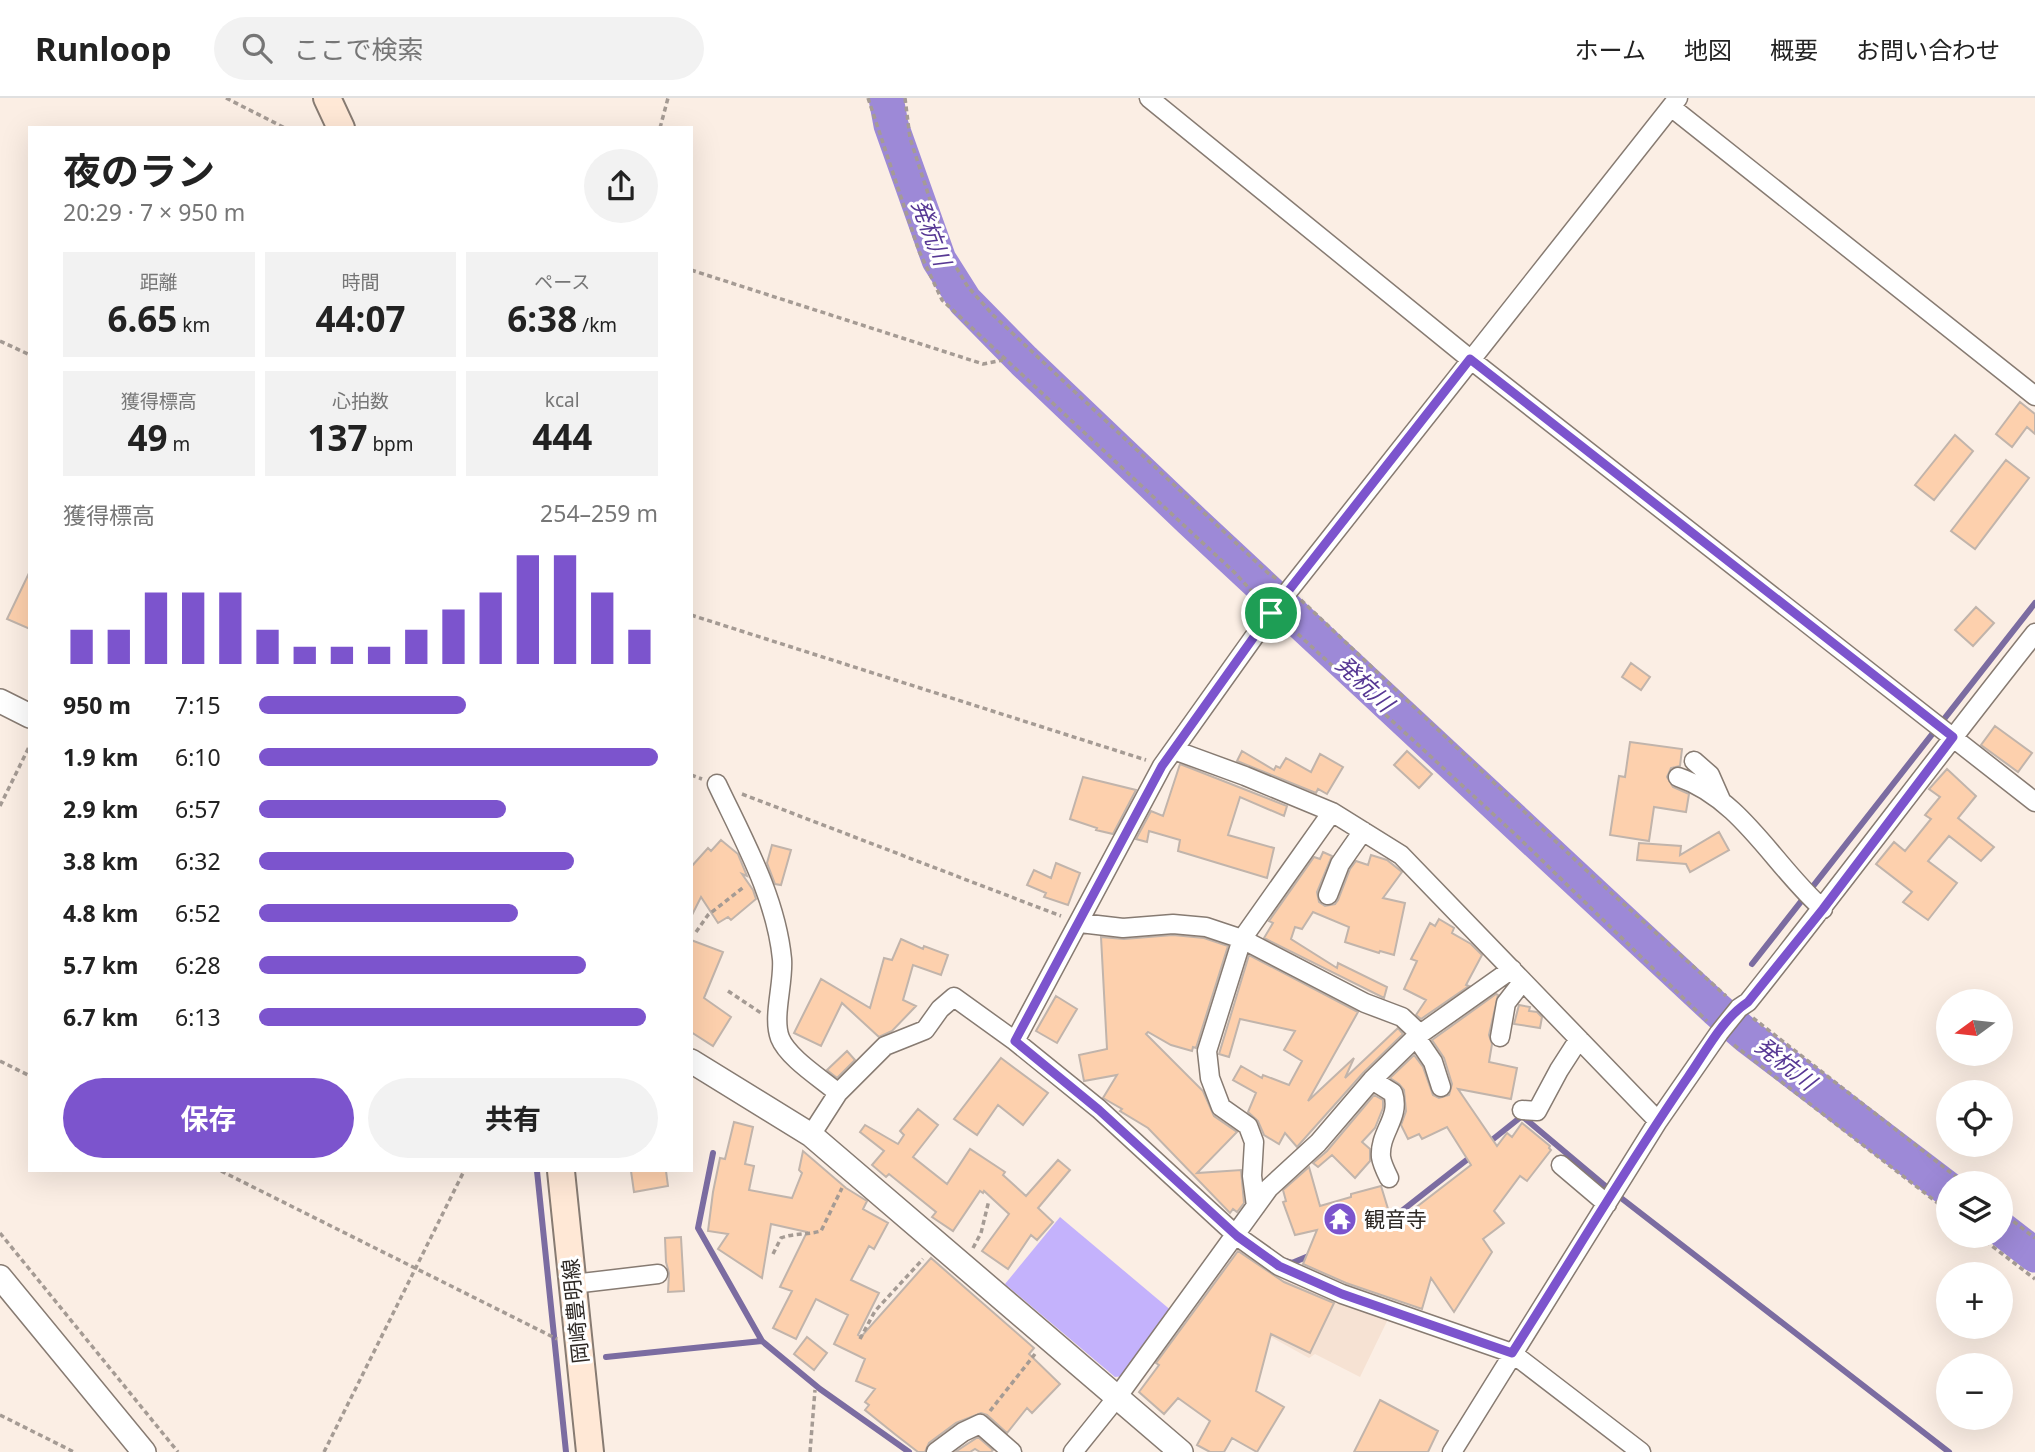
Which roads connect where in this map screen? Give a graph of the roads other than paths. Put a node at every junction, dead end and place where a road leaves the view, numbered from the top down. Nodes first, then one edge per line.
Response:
1 (327, 98) edge
2 (1149, 98) edge
3 (1674, 103) edge
4 (340, 126) edge
5 (1470, 359) junction
6 (2035, 396) edge
7 (2035, 633) edge
8 (0, 701) edge
9 (28, 715) edge
10 (1951, 735) junction
11 (1174, 750) junction
12 (1694, 761) dead end
13 (1678, 777) dead end
14 (717, 785) road end
15 (1721, 800) junction
16 (2035, 802) edge
17 (1332, 812) junction
18 (1363, 831) junction
19 (1328, 895) dead end
20 (1817, 903) junction
21 (1080, 923) junction
22 (1242, 939) junction
23 (1518, 975) junction
24 (1418, 1035) junction
25 (1500, 1037) dead end
26 (1579, 1039) junction
27 (1015, 1041) junction
28 (693, 1062) edge
29 (1372, 1080) junction
30 (1441, 1087) dead end
31 (838, 1093) junction
32 (1522, 1110) dead end
33 (1658, 1121) junction
34 (811, 1135) junction
35 (1561, 1165) dead end
36 (561, 1172) edge
37 (1389, 1178) dead end
38 (1607, 1204) junction
39 (1256, 1206) junction
40 (1237, 1236) junction
41 (657, 1274) dead end
42 (0, 1277) edge
43 (573, 1284) junction
44 (1512, 1353) junction
45 (1118, 1396) junction
46 (144, 1452) edge
47 (590, 1452) edge
48 (936, 1452) edge
49 (1013, 1452) edge
50 (1073, 1452) edge
51 (1181, 1452) edge
52 (1452, 1452) edge
53 (1641, 1452) edge

1 - 4 main road
2 - 5 street
3 - 5 street
3 - 6 street
5 - 10 street
5 - 11 street
7 - 10 street
8 - 9 street
10 - 16 street
10 - 20 street
11 - 17 street
11 - 21 street
12 - 15 street
13 - 15 street
14 - 31 street
15 - 20 street
17 - 18 street
17 - 22 street
18 - 19 street
18 - 23 street
20 - 33 street
21 - 22 street
21 - 27 street
22 - 24 street
22 - 39 street
23 - 24 street
23 - 25 street
23 - 26 street
24 - 29 street
24 - 30 street
26 - 32 street
26 - 33 street
27 - 31 street
27 - 40 street
28 - 34 street
29 - 37 street
29 - 39 street
31 - 34 street
33 - 38 street
34 - 45 street
35 - 38 street
36 - 43 main road, 岡崎豊明線
38 - 44 street
39 - 40 street
40 - 44 street
40 - 45 street
41 - 43 street
42 - 46 street
43 - 47 main road, 岡崎豊明線
44 - 52 street
44 - 53 street
45 - 50 street
45 - 51 street
48 - 49 street

